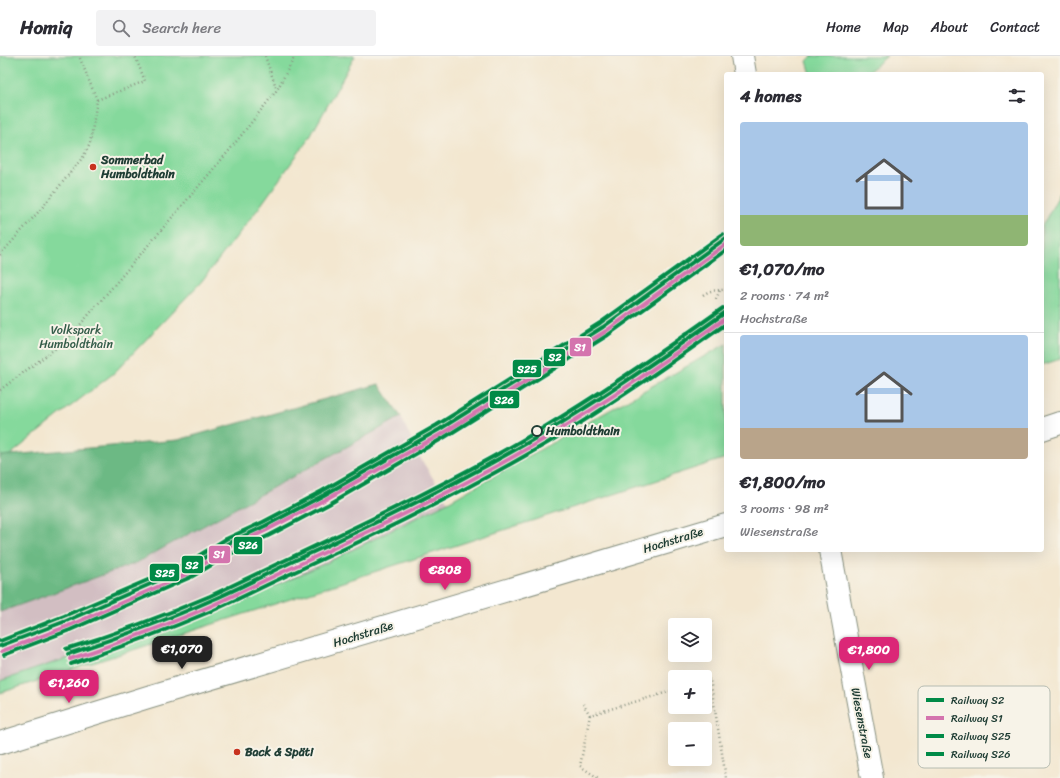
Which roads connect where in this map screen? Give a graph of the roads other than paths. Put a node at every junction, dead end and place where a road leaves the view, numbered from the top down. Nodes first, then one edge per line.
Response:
1 (742, 56) edge
2 (745, 72) edge
3 (1060, 423) edge
4 (1044, 428) edge
5 (724, 525) edge
6 (830, 552) edge
7 (0, 743) edge
8 (872, 778) edge

1 - 2 street
3 - 4 street
5 - 7 street, Hochstraße
6 - 8 street, Wiesenstraße

